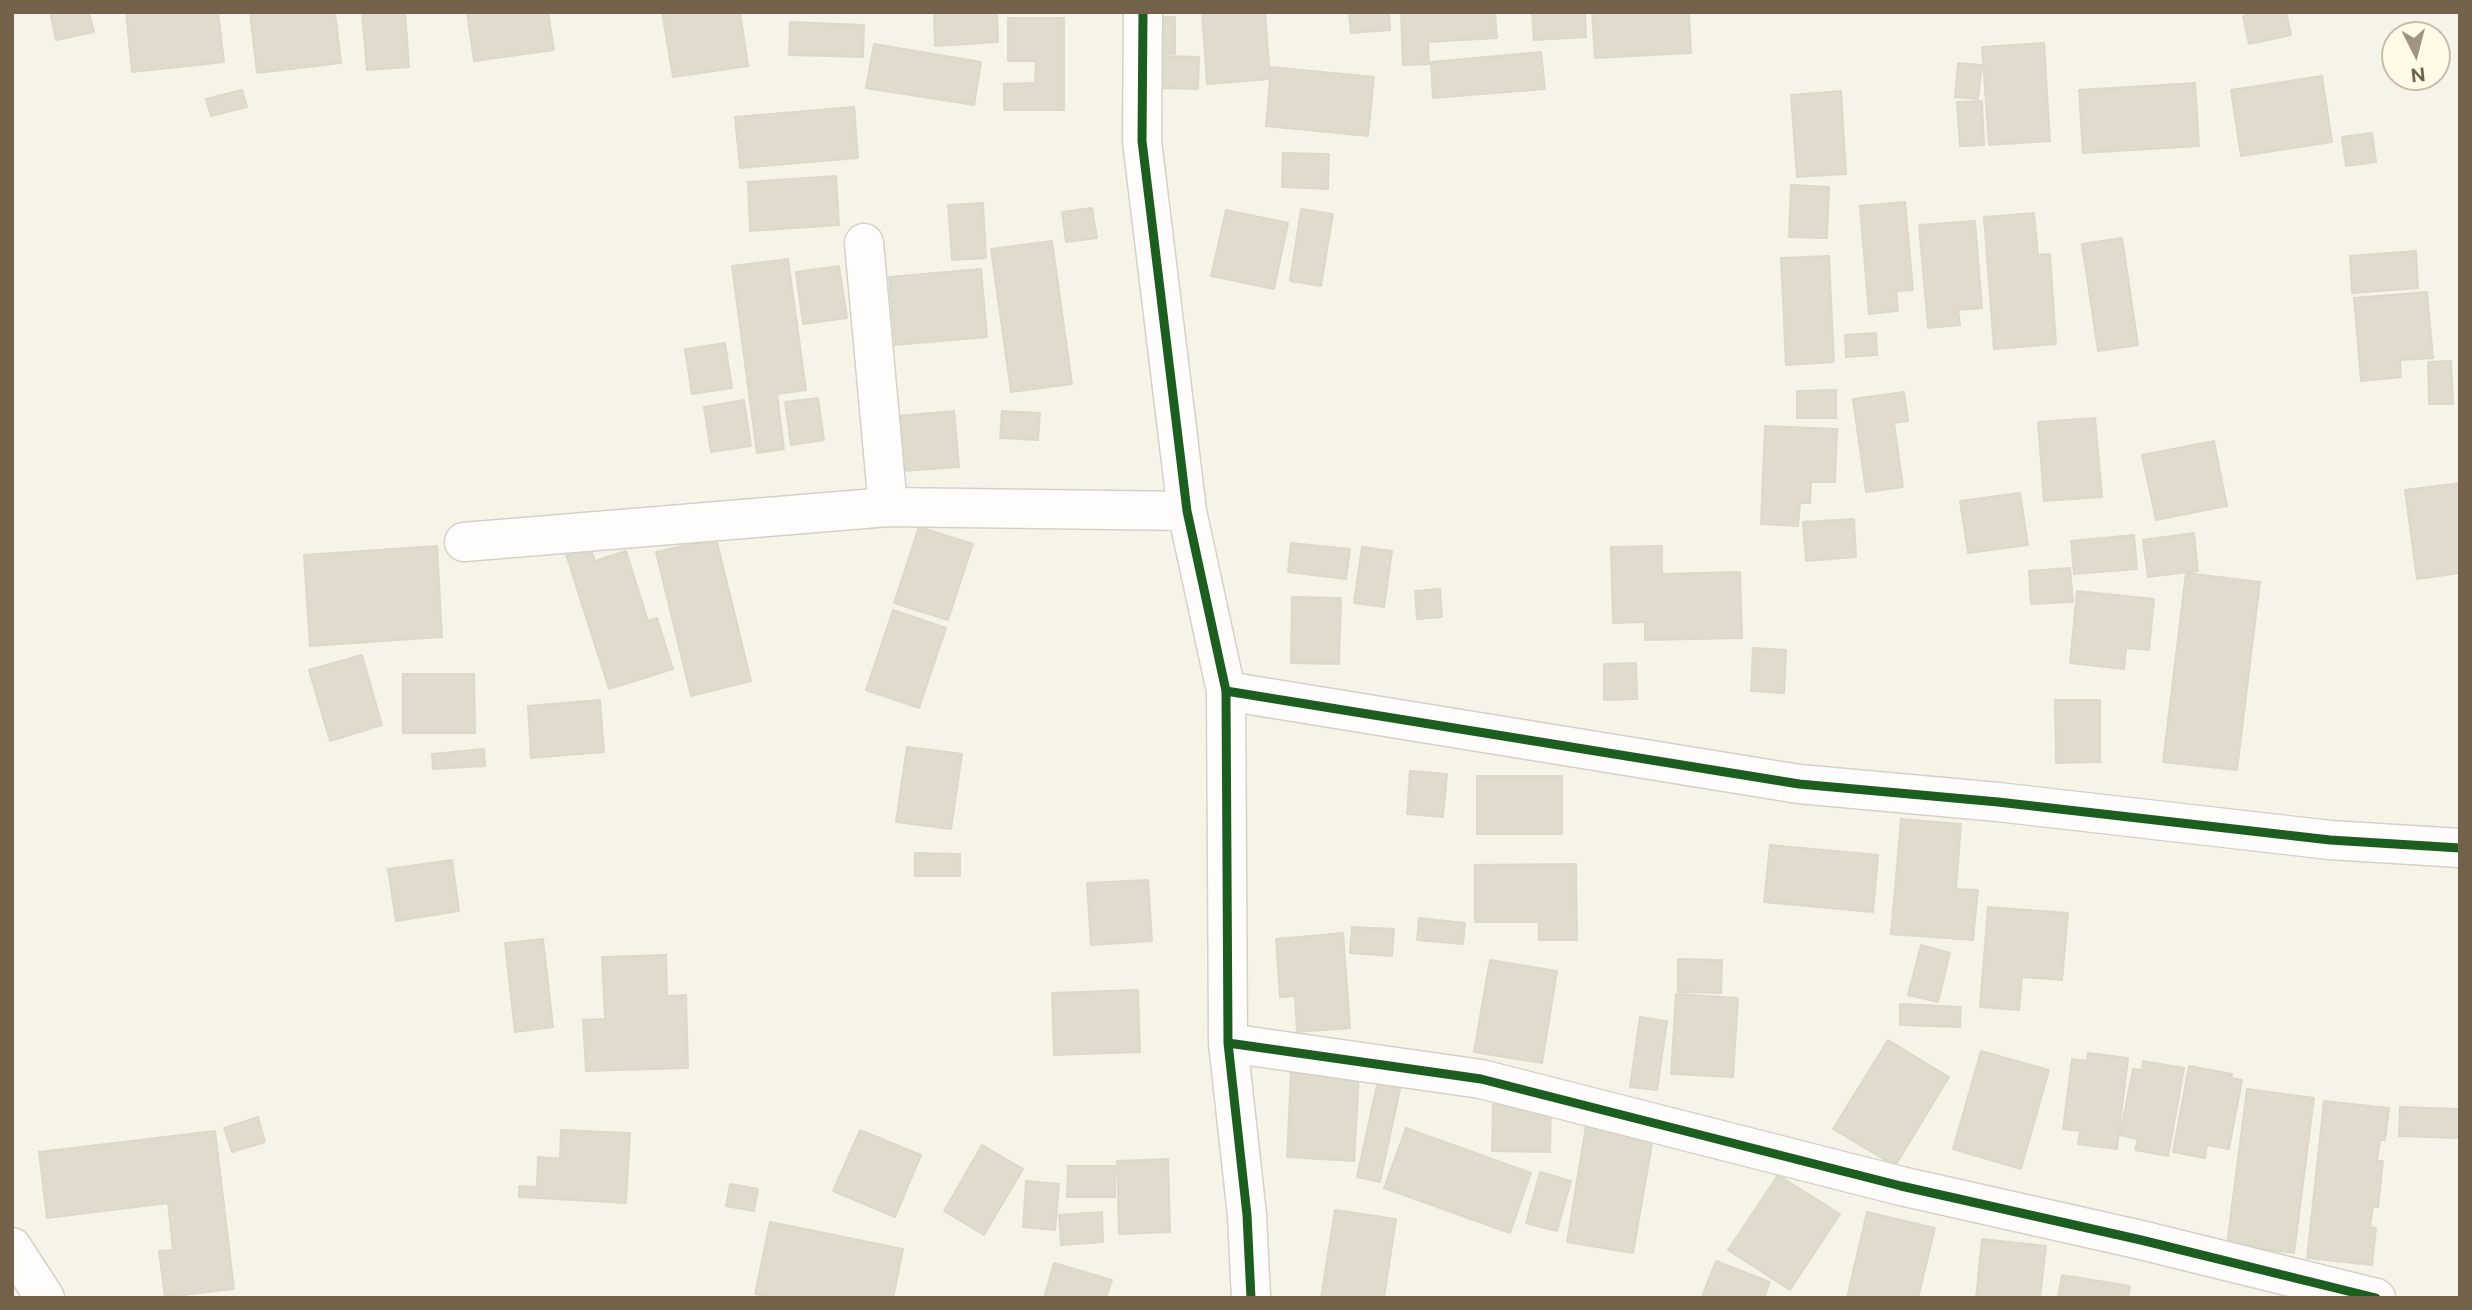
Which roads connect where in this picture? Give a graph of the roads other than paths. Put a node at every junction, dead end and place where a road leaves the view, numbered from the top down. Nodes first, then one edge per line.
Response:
1 (1143, 12) edge
2 (864, 243) dead end
3 (888, 507) junction
4 (1187, 510) junction
5 (464, 542) dead end
6 (1226, 691) junction
7 (2460, 848) edge
8 (1227, 1043) junction
9 (12, 1247) edge
10 (45, 1298) edge
11 (1251, 1298) edge
12 (2376, 1298) edge

1 - 4 street
2 - 3 street
3 - 4 street
3 - 5 street
4 - 6 street
6 - 7 street
6 - 8 street
8 - 11 street
8 - 12 street
9 - 10 street

